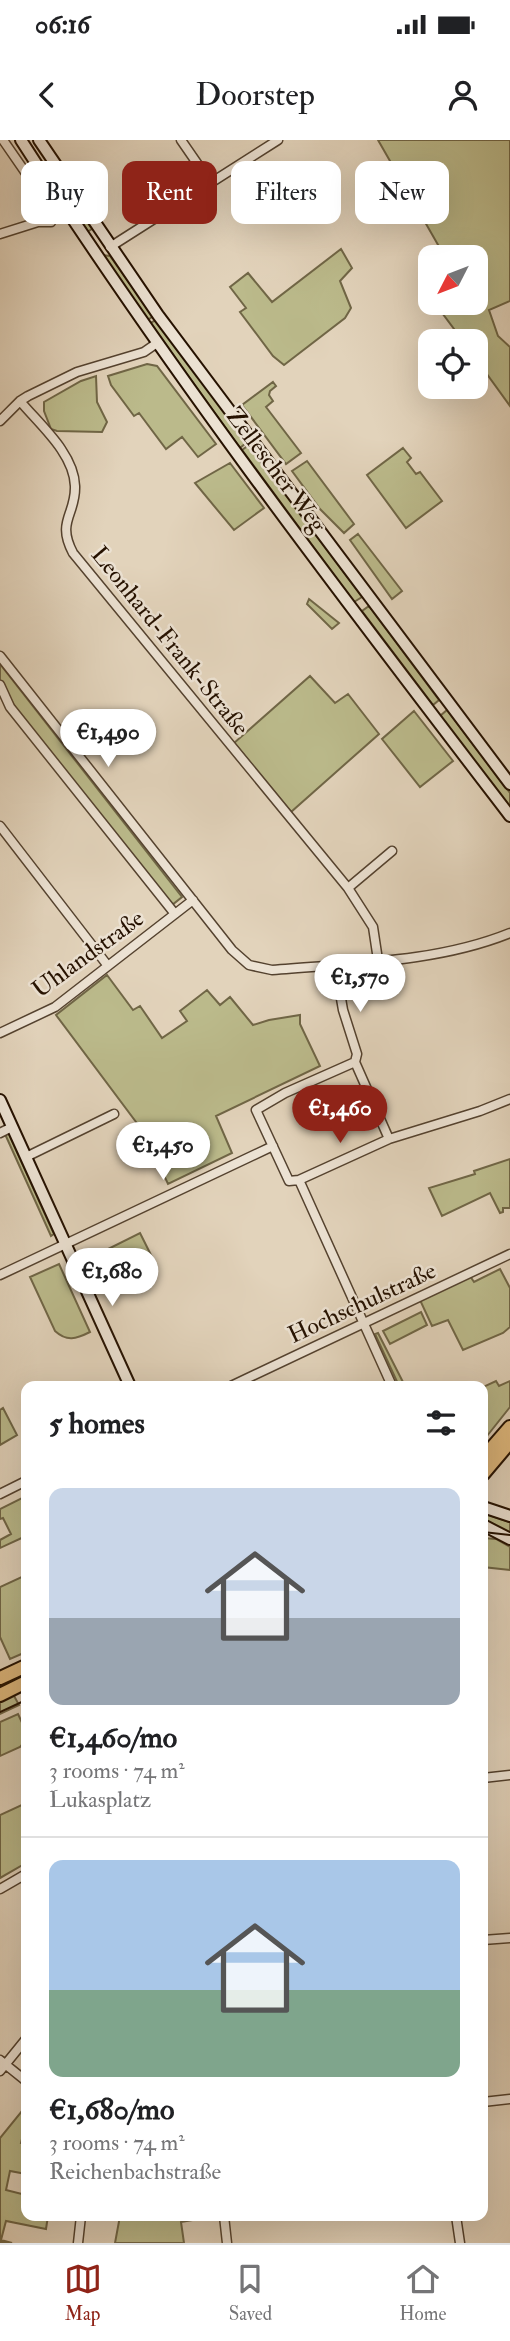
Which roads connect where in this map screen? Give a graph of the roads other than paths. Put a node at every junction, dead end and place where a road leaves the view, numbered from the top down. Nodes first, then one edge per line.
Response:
1 (3, 140) edge
2 (20, 140) edge
3 (39, 140) edge
4 (181, 140) edge
5 (278, 140) edge
6 (196, 161) edge
7 (217, 178) edge
8 (145, 224) edge
9 (0, 234) edge
10 (110, 247) junction
11 (157, 343) junction
12 (20, 401) junction
13 (0, 421) edge
14 (0, 656) edge
15 (0, 685) edge
16 (510, 784) edge
17 (510, 816) edge
18 (0, 826) edge
19 (392, 851) dead end
20 (348, 888) junction
21 (193, 900) junction
22 (175, 914) junction
23 (510, 933) edge
24 (377, 960) junction
25 (335, 964) junction
26 (108, 966) junction
27 (0, 1033) edge
28 (355, 1062) junction
29 (510, 1099) edge
30 (0, 1100) edge
31 (114, 1114) dead end
32 (12, 1127) junction
33 (0, 1133) edge
34 (389, 1139) junction
35 (273, 1146) junction
36 (26, 1157) junction
37 (299, 1180) junction
38 (65, 1244) junction
39 (510, 1254) edge
40 (0, 1275) edge
41 (364, 1323) junction
42 (128, 1381) edge
43 (242, 1381) edge
44 (390, 1381) edge
45 (510, 1427) edge
46 (510, 1442) edge
47 (488, 1452) edge
48 (488, 1468) edge
49 (21, 1484) edge
50 (0, 1494) edge
51 (488, 1509) edge
52 (510, 1516) edge
53 (488, 1528) edge
54 (510, 1539) edge
55 (21, 1668) edge
56 (0, 1678) edge
57 (21, 1684) edge
58 (0, 1695) edge
59 (510, 1775) edge
60 (488, 1777) edge
61 (21, 1877) edge
62 (0, 1889) edge
63 (510, 1938) edge
64 (488, 1940) edge
65 (21, 2044) edge
66 (2, 2065) edge
67 (21, 2078) edge
68 (510, 2099) edge
69 (488, 2101) edge
70 (80, 2221) edge
71 (225, 2221) edge
72 (457, 2221) edge
73 (78, 2243) edge
74 (227, 2243) edge
75 (460, 2243) edge

1 - 9 street
2 - 11 main road, Zellescher Weg
3 - 10 main road, Zellescher Weg
4 - 6 street
5 - 7 street
8 - 10 street
10 - 16 main road, Zellescher Weg
11 - 12 street
11 - 17 main road, Zellescher Weg
12 - 13 street
12 - 20 street, Leonhard-Frank-Straße
14 - 21 street
15 - 22 street
18 - 26 street
19 - 20 street
20 - 24 street, Leonhard-Frank-Straße
21 - 22 street, Uhlandstraße
21 - 25 street
22 - 26 street, Uhlandstraße
23 - 24 street
24 - 25 street
25 - 28 street
26 - 27 street, Uhlandstraße
28 - 34 street
28 - 35 street
29 - 34 street
30 - 32 main road
31 - 36 street
32 - 33 street
32 - 36 main road
34 - 37 street
35 - 37 street
35 - 38 street
36 - 38 main road
37 - 41 street
38 - 40 street
38 - 42 main road
39 - 41 street, Hochschulstraße
41 - 43 street, Hochschulstraße
41 - 44 street
45 - 47 main road
46 - 48 main road
49 - 50 street
51 - 52 main road
53 - 54 main road
55 - 56 main road
57 - 58 main road
59 - 60 street
61 - 62 street
63 - 64 street
65 - 66 street
66 - 67 street
68 - 69 street
70 - 73 street
71 - 74 street
72 - 75 street

